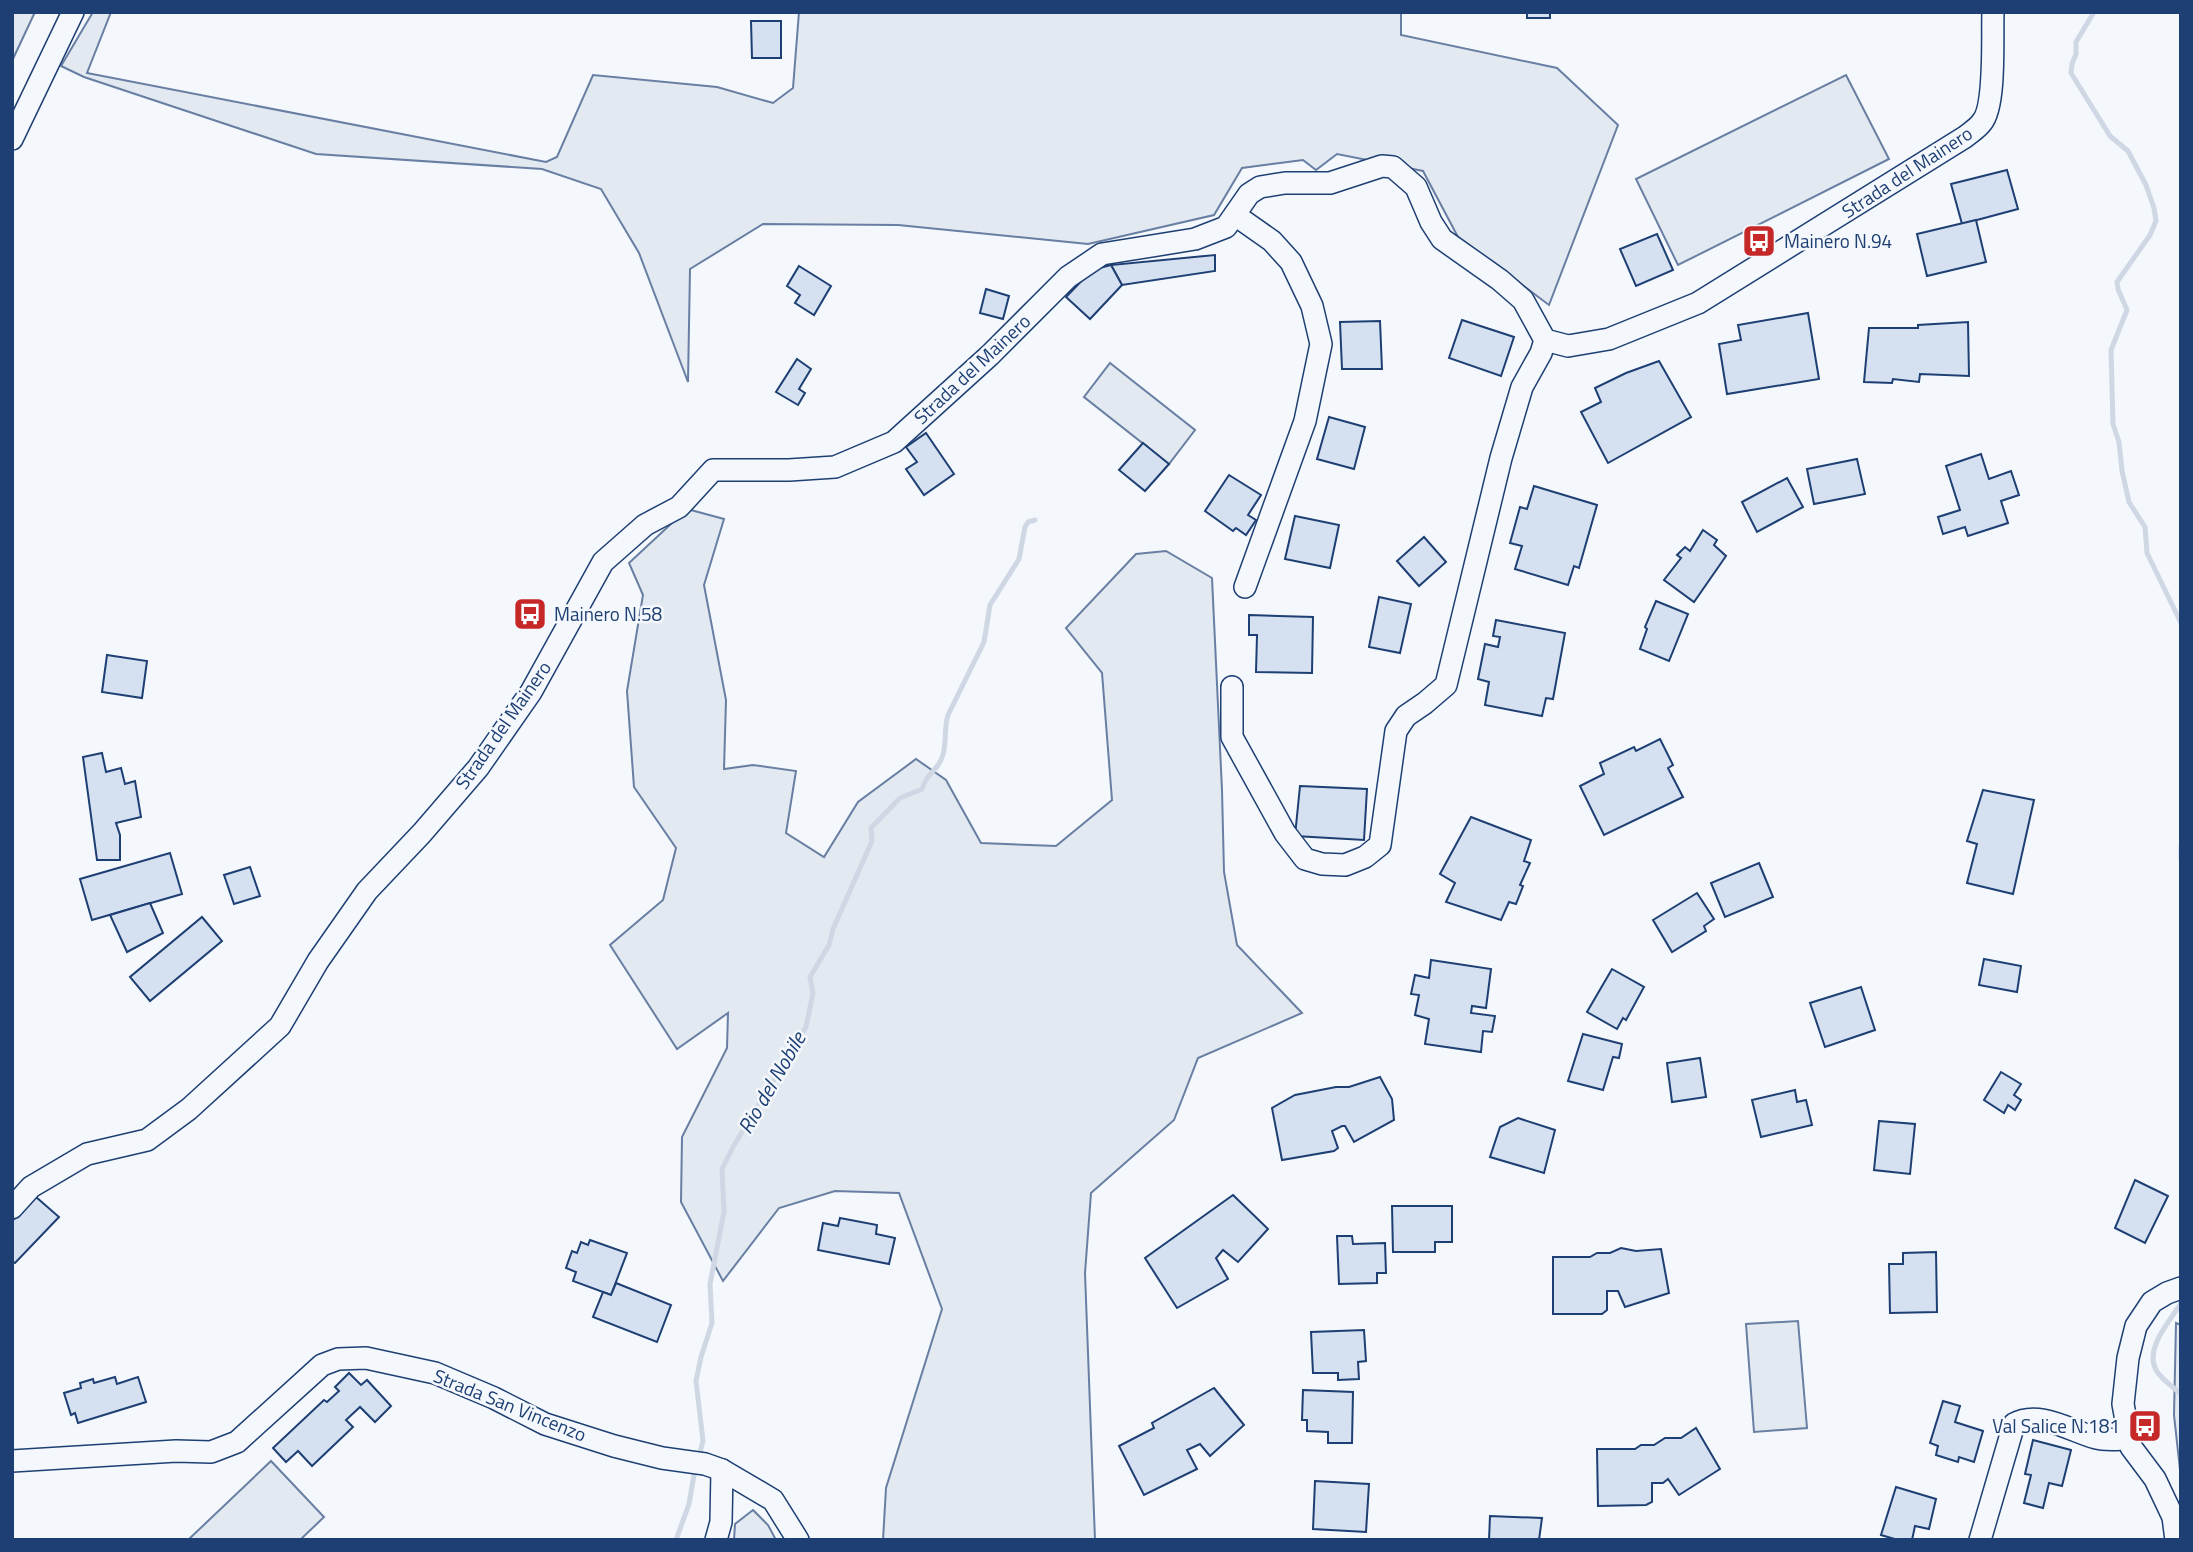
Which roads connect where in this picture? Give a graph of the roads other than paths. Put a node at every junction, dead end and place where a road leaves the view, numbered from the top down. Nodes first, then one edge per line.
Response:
1 (72, 12) edge
2 (1993, 12) edge
3 (12, 139) edge
4 (1235, 215) junction
5 (1545, 340) junction
6 (1245, 587) dead end
7 (1232, 687) dead end
8 (12, 1208) edge
9 (2181, 1288) edge
10 (2130, 1439) junction
11 (12, 1461) edge
12 (706, 1465) junction
13 (716, 1540) edge
14 (798, 1540) edge
15 (1980, 1540) edge
16 (2176, 1540) edge

1 - 3 street
2 - 5 street, Strada del Mainero
4 - 5 street, Strada del Mainero
4 - 6 street
4 - 8 street, Strada del Mainero
5 - 7 street
9 - 10 street
10 - 15 street
10 - 16 street
11 - 12 street, Strada San Vincenzo
12 - 13 street
12 - 14 street, Strada San Vincenzo

